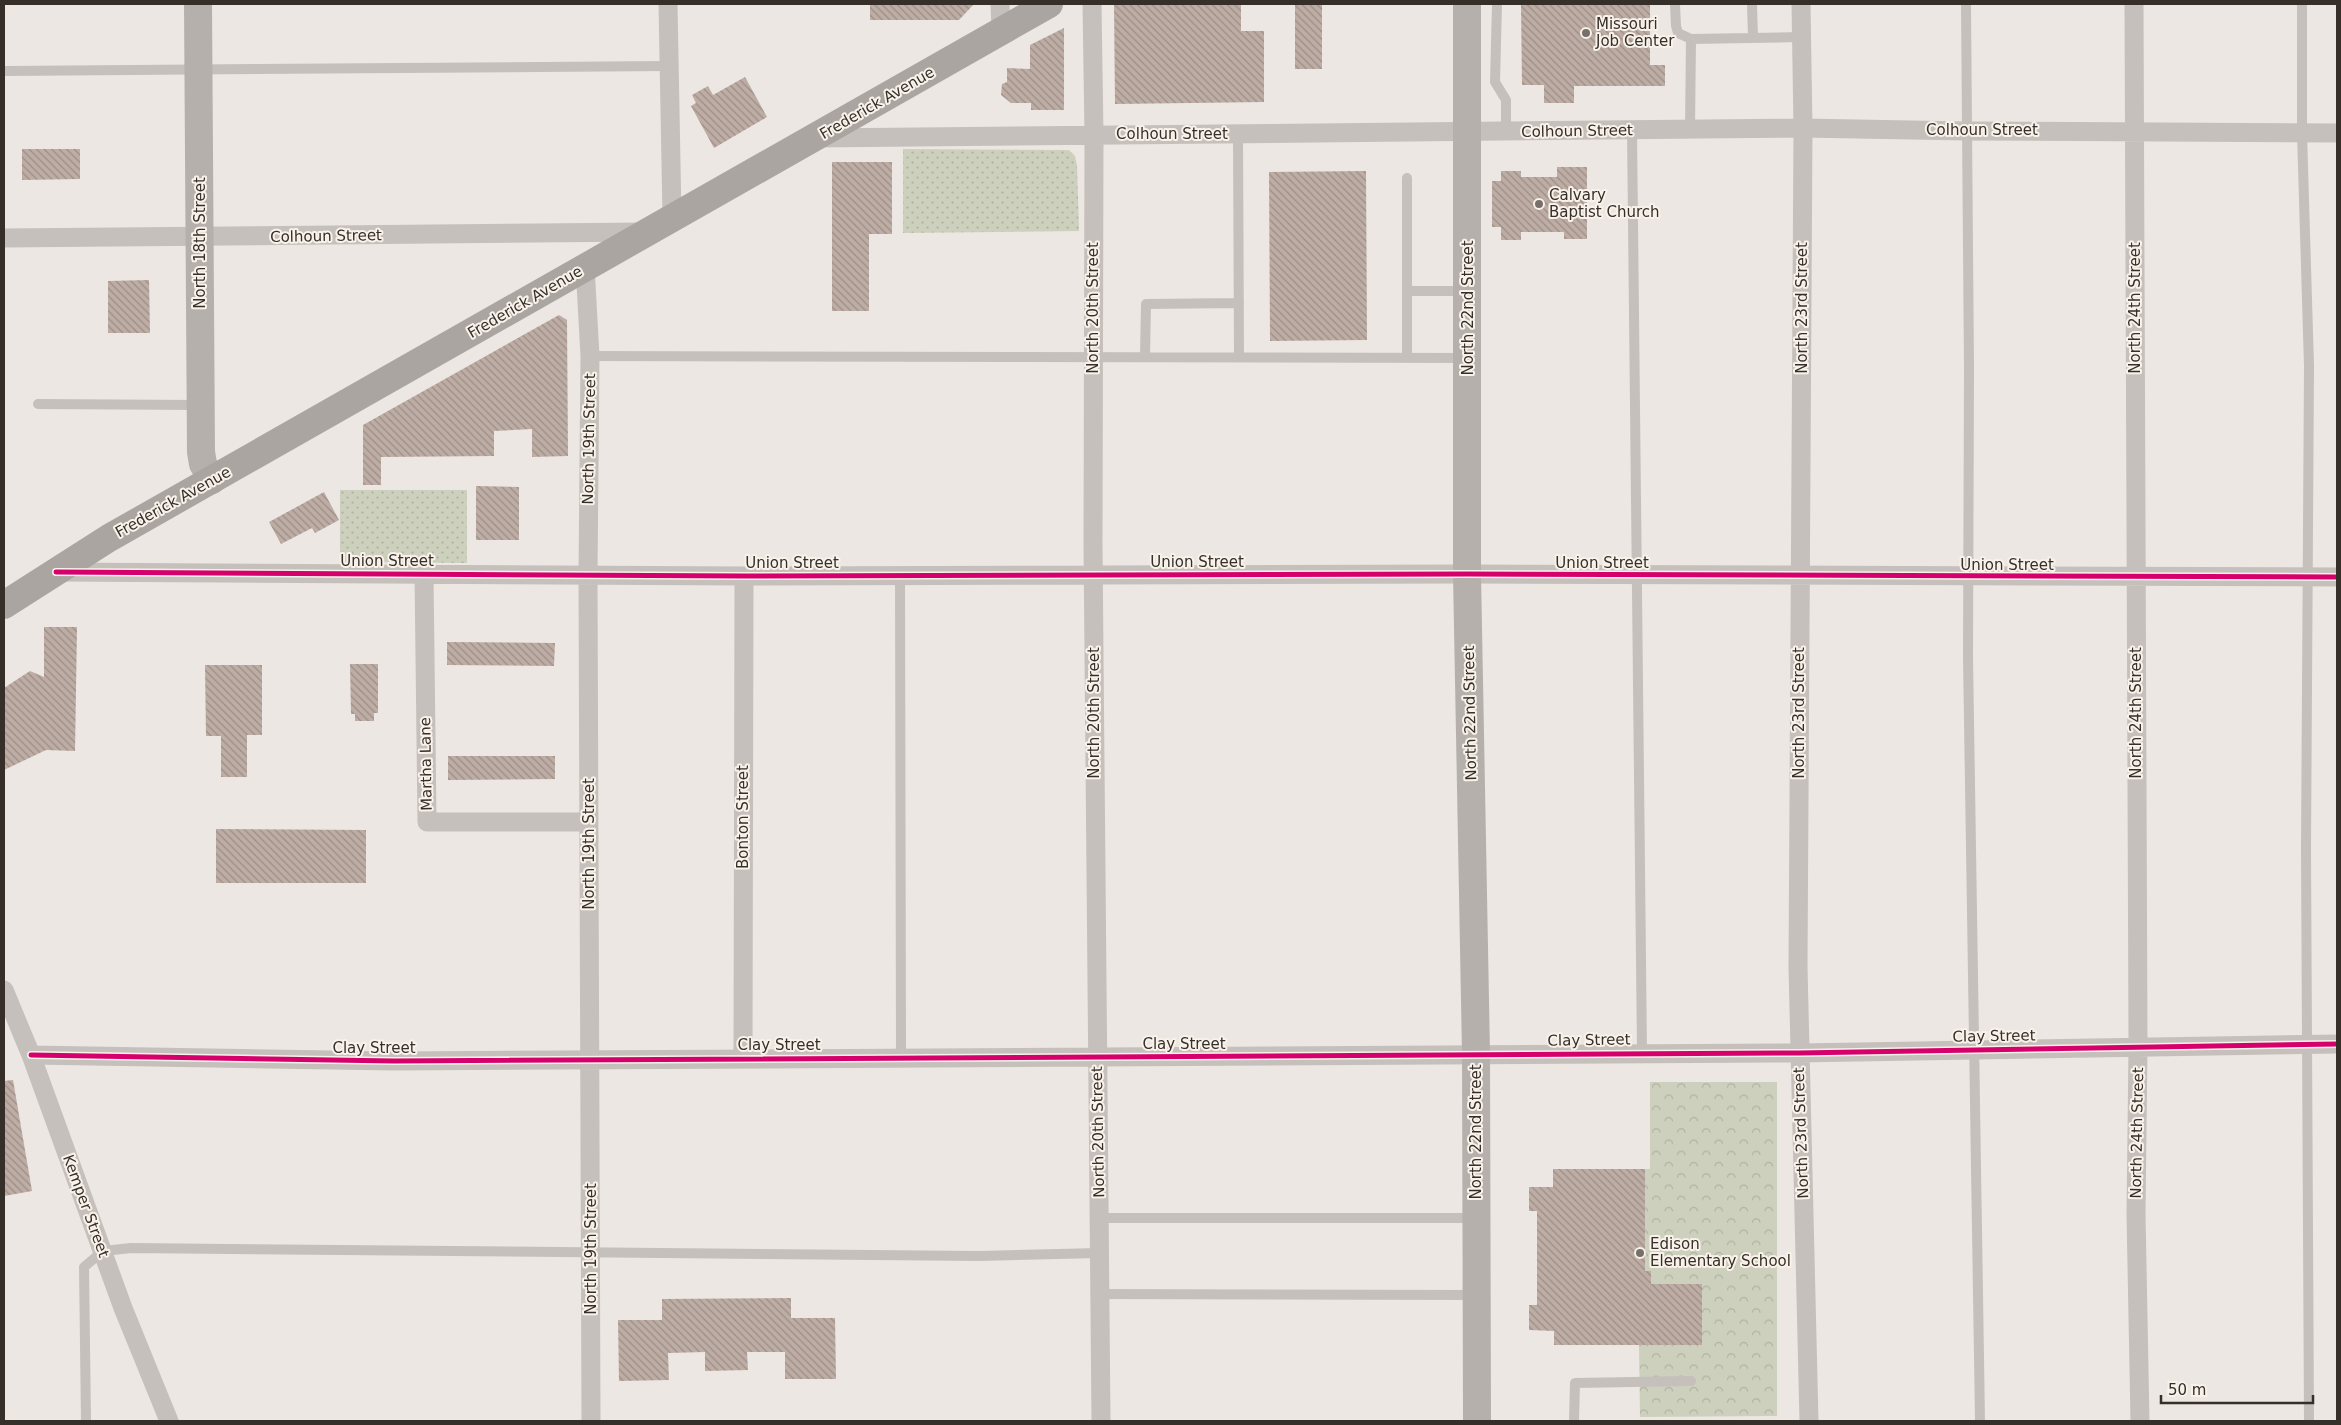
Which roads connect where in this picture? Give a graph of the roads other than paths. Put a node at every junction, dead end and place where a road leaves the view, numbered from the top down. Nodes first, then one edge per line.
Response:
1 (198, 4) edge
2 (668, 4) edge
3 (1000, 4) edge
4 (1049, 4) edge
5 (1092, 4) edge
6 (1467, 4) edge
7 (1497, 4) edge
8 (1675, 4) edge
9 (1752, 4) edge
10 (1801, 4) edge
11 (1966, 4) edge
12 (2134, 4) edge
13 (2302, 4) edge
14 (1001, 31) junction
15 (1801, 37) junction
16 (1753, 38) junction
17 (1692, 39) junction
18 (669, 66) junction
19 (199, 69) junction
20 (4, 71) edge
21 (1803, 128) junction
22 (1690, 129) junction
23 (1632, 130) junction
24 (2134, 130) junction
25 (1966, 131) junction
26 (1468, 132) junction
27 (1506, 132) junction
28 (2302, 133) junction
29 (2337, 133) edge
30 (1238, 134) junction
31 (1094, 135) junction
32 (816, 138) junction
33 (1407, 178) dead end
34 (672, 217) junction
35 (648, 232) junction
36 (200, 237) junction
37 (4, 238) edge
38 (586, 266) junction
39 (1407, 290) junction
40 (1468, 290) junction
41 (1239, 303) junction
42 (590, 356) junction
43 (1092, 356) junction
44 (1145, 356) junction
45 (1239, 357) junction
46 (1407, 358) junction
47 (1468, 358) junction
48 (38, 404) dead end
49 (201, 405) junction
50 (212, 480) junction
51 (56, 572) junction
52 (424, 574) junction
53 (1467, 574) junction
54 (588, 575) junction
55 (1093, 575) junction
56 (1637, 575) junction
57 (744, 576) junction
58 (900, 576) junction
59 (1800, 576) junction
60 (1968, 577) junction
61 (2307, 577) junction
62 (2337, 577) edge
63 (2135, 578) junction
64 (4, 605) edge
65 (589, 822) junction
66 (5, 1001) edge
67 (2307, 1044) junction
68 (2337, 1044) edge
69 (2138, 1046) junction
70 (1975, 1048) junction
71 (1642, 1052) junction
72 (1799, 1053) junction
73 (1476, 1054) junction
74 (31, 1055) junction
75 (901, 1057) junction
76 (1097, 1057) junction
77 (743, 1058) junction
78 (590, 1059) junction
79 (1099, 1218) junction
80 (1477, 1218) junction
81 (103, 1251) junction
82 (592, 1252) junction
83 (1099, 1253) junction
84 (1099, 1294) junction
85 (1477, 1295) junction
86 (1691, 1381) dead end
87 (86, 1421) edge
88 (169, 1421) edge
89 (591, 1421) edge
90 (1101, 1421) edge
91 (1477, 1421) edge
92 (1574, 1421) edge
93 (1809, 1421) edge
94 (1980, 1421) edge
95 (2140, 1421) edge
96 (2309, 1421) edge

1 - 19 main road, North 18th Street
2 - 18 street
3 - 14 street
4 - 14 main road, Frederick Avenue
5 - 31 street, North 20th Street
6 - 26 main road, North 22nd Street
7 - 27 lane
8 - 17 lane
9 - 16 lane
10 - 15 street, North 23rd Street
11 - 25 lane
12 - 24 street, North 24th Street
13 - 28 lane
14 - 32 main road, Frederick Avenue
15 - 16 lane
15 - 21 street, North 23rd Street
16 - 17 lane
17 - 22 lane
18 - 19 lane
18 - 34 street
19 - 20 lane
19 - 36 main road, North 18th Street
21 - 22 street, Colhoun Street
21 - 25 street, Colhoun Street
21 - 59 street, North 23rd Street
22 - 23 street, Colhoun Street
23 - 27 street, Colhoun Street
23 - 56 lane
24 - 25 street, Colhoun Street
24 - 28 street, Colhoun Street
24 - 63 street, North 24th Street
25 - 60 lane
26 - 27 street, Colhoun Street
26 - 30 street, Colhoun Street
26 - 40 main road, North 22nd Street
28 - 29 street, Colhoun Street
28 - 61 lane
30 - 31 street, Colhoun Street
30 - 41 lane
31 - 32 street, Colhoun Street
31 - 43 street, North 20th Street
32 - 34 main road, Frederick Avenue
33 - 39 lane
34 - 35 main road, Frederick Avenue
35 - 36 street, Colhoun Street
35 - 38 main road, Frederick Avenue
36 - 37 street, Colhoun Street
36 - 49 main road, North 18th Street
38 - 42 street, North 19th Street
38 - 50 main road, Frederick Avenue
39 - 40 lane
39 - 46 lane
40 - 47 main road, North 22nd Street
41 - 44 lane
41 - 45 lane
42 - 43 lane
42 - 54 street, North 19th Street
43 - 44 lane
43 - 55 street, North 20th Street
44 - 45 lane
45 - 46 lane
46 - 47 lane
47 - 53 main road, North 22nd Street
48 - 49 lane
49 - 50 main road, North 18th Street
50 - 51 main road, Frederick Avenue
51 - 52 street, Union Street
51 - 64 main road, Frederick Avenue
52 - 54 street, Union Street
52 - 65 street, Martha Lane
53 - 55 street, Union Street
53 - 56 street, Union Street
53 - 73 main road, North 22nd Street
54 - 57 street, Union Street
54 - 65 street, North 19th Street
55 - 58 street, Union Street
55 - 76 street, North 20th Street
56 - 59 street, Union Street
56 - 71 lane
57 - 58 street, Union Street
57 - 77 street, Bonton Street
58 - 75 lane
59 - 60 street, Union Street
59 - 72 street, North 23rd Street
60 - 63 street, Union Street
60 - 70 lane
61 - 62 street, Union Street
61 - 63 street, Union Street
61 - 67 lane
63 - 69 street, North 24th Street
65 - 78 street, North 19th Street
66 - 74 street, Kemper Street
67 - 68 street, Clay Street
67 - 69 street, Clay Street
67 - 96 lane
69 - 70 street, Clay Street
69 - 95 street, North 24th Street
70 - 72 street, Clay Street
70 - 94 lane
71 - 72 street, Clay Street
71 - 73 street, Clay Street
72 - 93 street, North 23rd Street
73 - 76 street, Clay Street
73 - 80 main road, North 22nd Street
74 - 78 street, Clay Street
74 - 81 street, Kemper Street
75 - 76 street, Clay Street
75 - 77 street, Clay Street
76 - 79 street, North 20th Street
77 - 78 street, Clay Street
78 - 82 street, North 19th Street
79 - 80 lane
79 - 83 street, North 20th Street
80 - 85 main road, North 22nd Street
81 - 82 lane
81 - 87 lane
81 - 88 street, Kemper Street
82 - 83 lane
82 - 89 street, North 19th Street
83 - 84 street, North 20th Street
84 - 85 lane
84 - 90 street, North 20th Street
85 - 91 main road, North 22nd Street
86 - 92 lane

